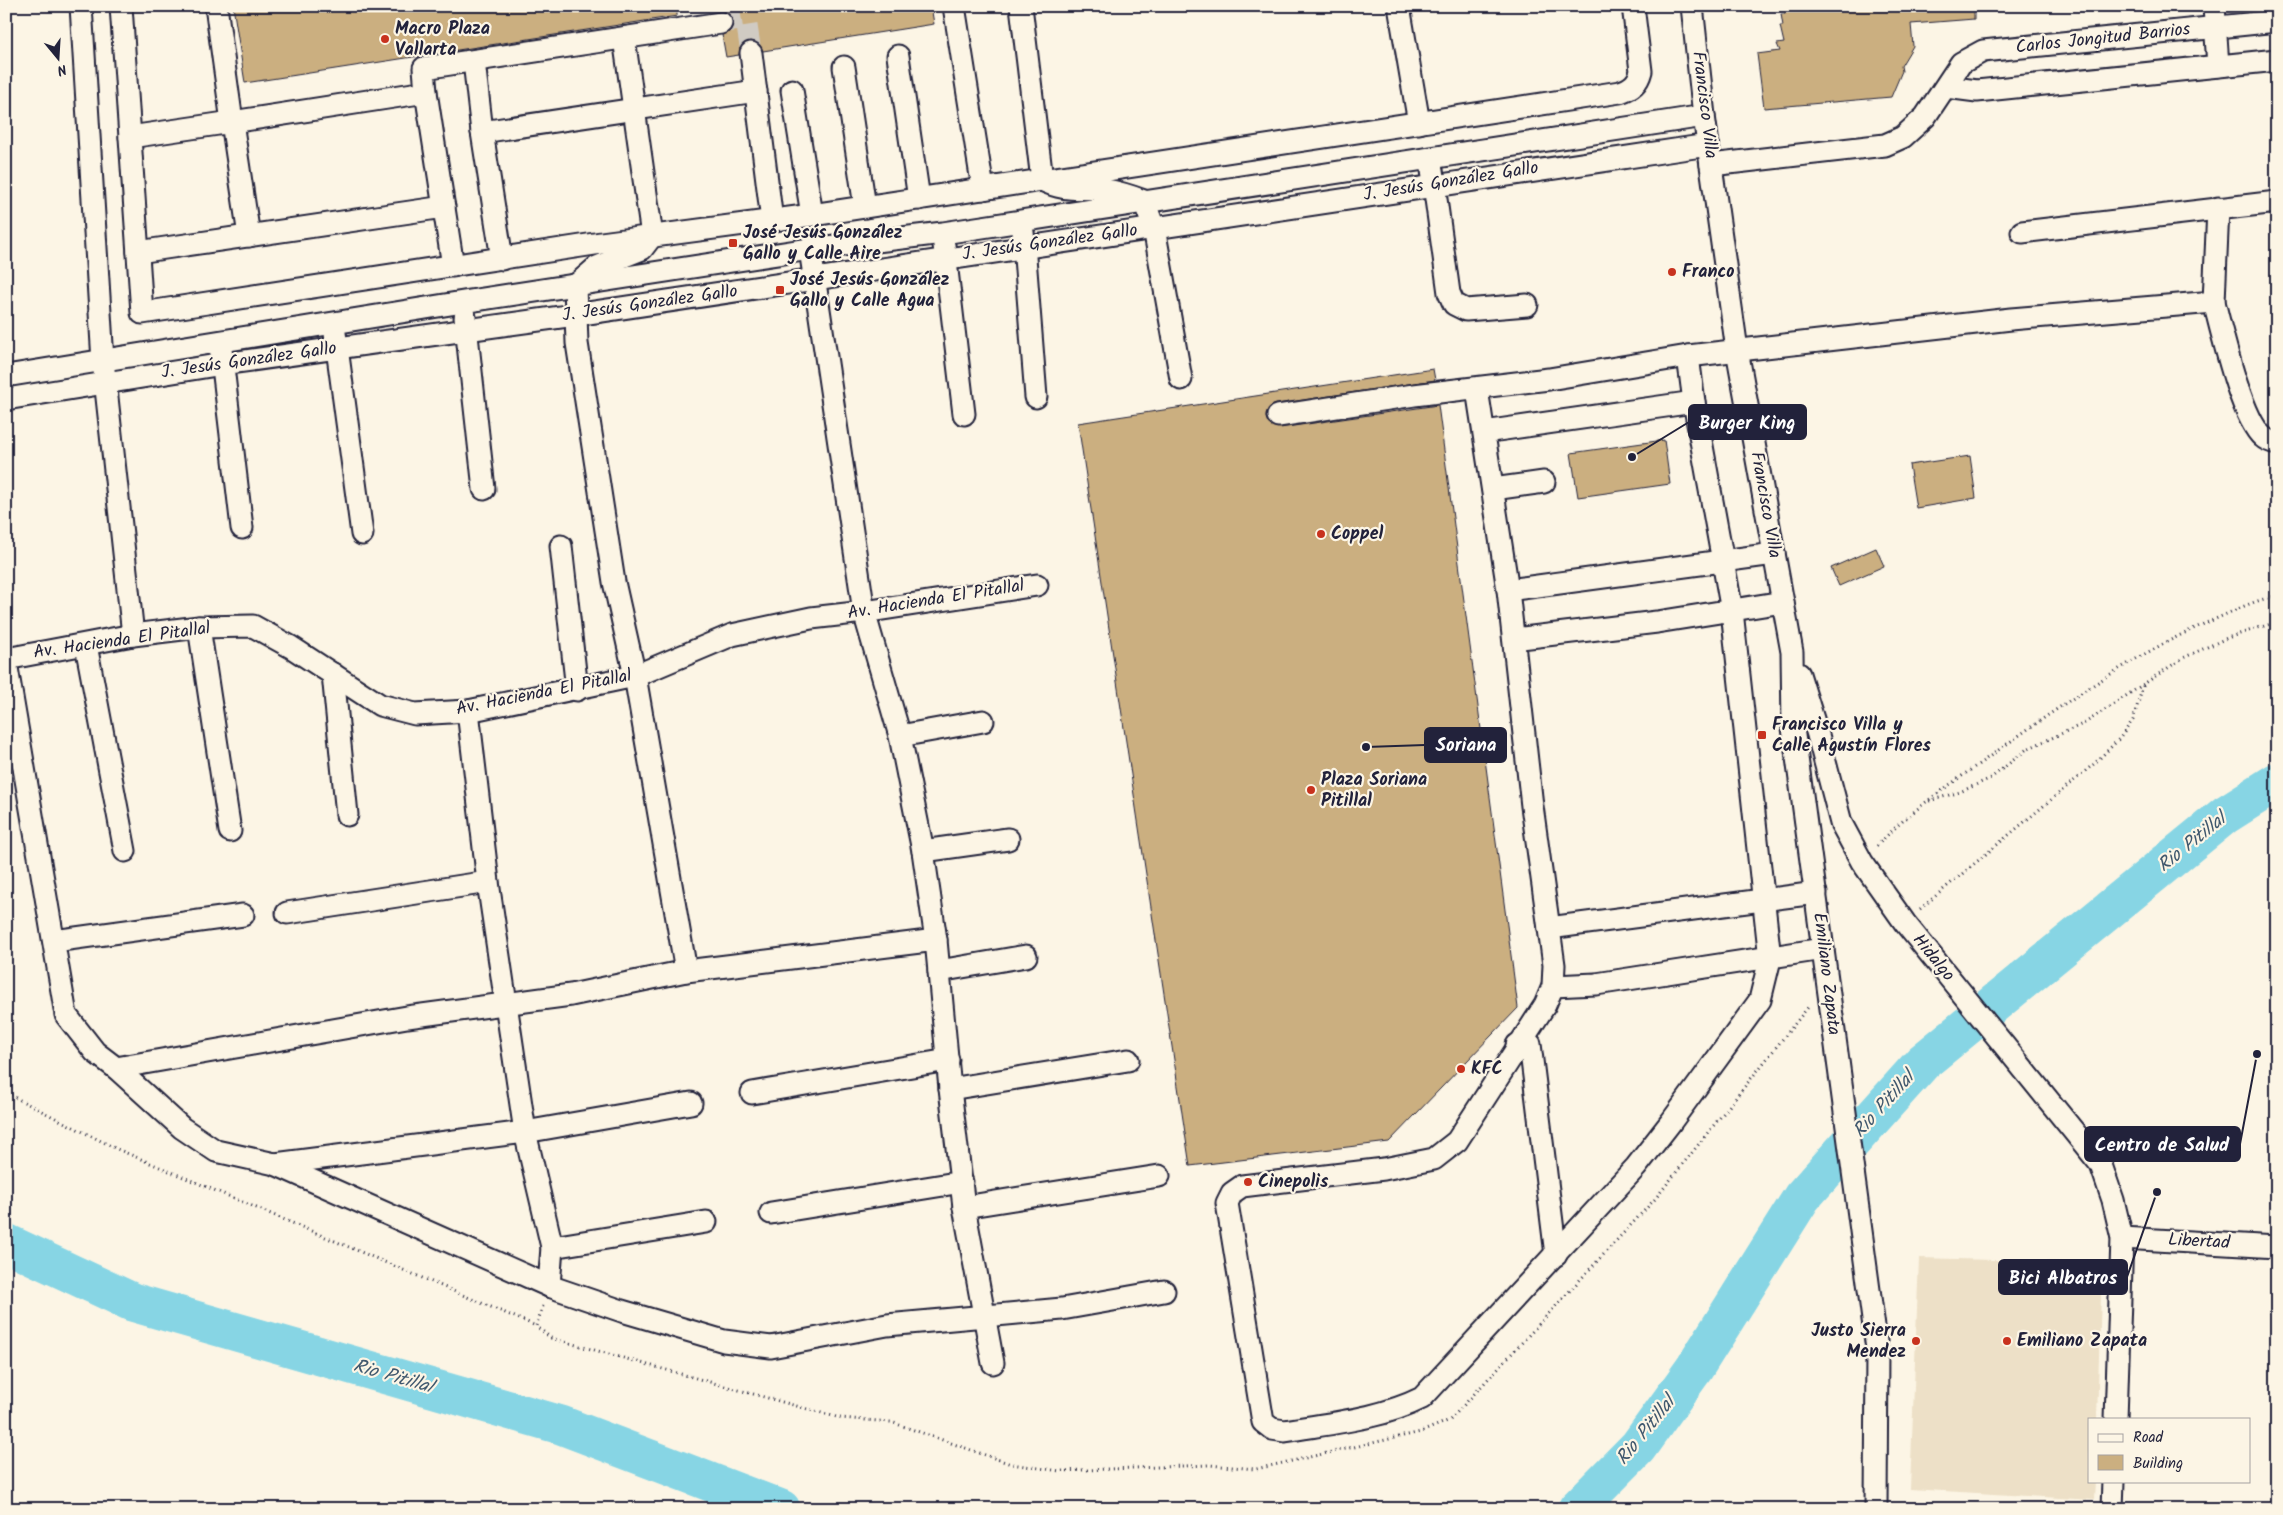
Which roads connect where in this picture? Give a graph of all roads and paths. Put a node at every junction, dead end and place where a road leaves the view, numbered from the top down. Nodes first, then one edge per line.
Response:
1 (81, 6) edge
2 (121, 6) edge
3 (216, 6) edge
4 (954, 6) edge
5 (1021, 6) edge
6 (1633, 6) edge
7 (1692, 6) edge
8 (1400, 12) dead end
9 (2214, 17) edge
10 (2277, 21) edge
11 (721, 23) tunnel mouth
12 (624, 38) junction
13 (751, 53) tunnel mouth
14 (898, 56) dead end
15 (2277, 60) edge
16 (474, 61) junction
17 (2218, 66) junction
18 (844, 67) dead end
19 (1946, 87) junction
20 (792, 90) dead end
21 (756, 91) junction
22 (426, 92) junction
23 (634, 110) junction
24 (1704, 116) junction
25 (232, 122) junction
26 (1419, 123) junction
27 (482, 132) junction
28 (130, 137) junction
29 (1710, 155) junction
30 (1430, 158) junction
31 (1042, 180) junction
32 (1435, 184) junction
33 (983, 189) junction
34 (918, 199) junction
35 (1144, 201) junction
36 (2277, 202) edge
37 (444, 207) junction
38 (865, 207) junction
39 (2218, 208) junction
40 (812, 215) junction
41 (1022, 220) junction
42 (772, 221) junction
43 (1154, 228) junction
44 (943, 232) junction
45 (2022, 232) dead end
46 (249, 236) junction
47 (652, 236) junction
48 (1024, 246) junction
49 (810, 249) junction
50 (138, 252) junction
51 (502, 259) junction
52 (946, 259) junction
53 (453, 266) junction
54 (816, 280) junction
55 (575, 286) junction
56 (464, 302) junction
57 (2214, 302) junction
58 (1527, 305) dead end
59 (575, 315) junction
60 (333, 324) junction
61 (467, 330) junction
62 (337, 348) junction
63 (1737, 350) junction
64 (222, 354) junction
65 (1688, 356) junction
66 (103, 361) junction
67 (6, 376) edge
68 (1181, 379) dead end
69 (105, 383) junction
70 (1477, 389) junction
71 (1036, 397) dead end
72 (6, 399) edge
73 (1694, 402) junction
74 (964, 414) dead end
75 (1278, 416) dead end
76 (1484, 432) junction
77 (2277, 443) edge
78 (1544, 482) dead end
79 (484, 489) dead end
80 (1493, 489) junction
81 (242, 528) dead end
82 (362, 534) dead end
83 (562, 546) dead end
84 (1774, 554) junction
85 (1723, 561) junction
86 (1037, 585) dead end
87 (1508, 590) junction
88 (2277, 596) edge
89 (1783, 602) junction
90 (1732, 611) junction
91 (864, 612) junction
92 (2277, 622) edge
93 (199, 627) junction
94 (132, 636) junction
95 (1514, 639) junction
96 (86, 645) junction
97 (1792, 652) junction
98 (6, 661) edge
99 (333, 674) junction
100 (635, 676) junction
101 (2144, 683) junction
102 (577, 690) junction
103 (468, 711) junction
104 (983, 721) dead end
105 (900, 736) junction
106 (1926, 802) junction
107 (347, 815) dead end
108 (1806, 826) joint
109 (230, 831) dead end
110 (1008, 839) dead end
111 (125, 851) dead end
112 (923, 851) junction
113 (1862, 862) junction
114 (488, 882) junction
115 (1816, 893) junction
116 (1763, 900) junction
117 (287, 913) dead end
118 (243, 915) dead end
119 (1905, 923) junction
120 (1549, 928) junction
121 (936, 940) junction
122 (54, 941) junction
123 (1823, 949) junction
124 (1026, 956) dead end
125 (1770, 958) junction
126 (686, 971) junction
127 (939, 971) junction
128 (1553, 986) junction
129 (505, 1005) junction
130 (1517, 1045) junction
131 (948, 1060) junction
132 (1128, 1060) dead end
133 (116, 1068) junction
134 (950, 1089) junction
135 (6, 1093) edge
136 (752, 1093) dead end
137 (691, 1103) dead end
138 (525, 1132) junction
139 (275, 1164) junction
140 (1159, 1176) dead end
141 (962, 1182) junction
142 (964, 1206) junction
143 (771, 1213) dead end
144 (706, 1222) dead end
145 (2122, 1238) junction
146 (2277, 1246) edge
147 (552, 1247) junction
148 (1556, 1255) junction
149 (550, 1286) junction
150 (1164, 1291) dead end
151 (985, 1318) junction
152 (536, 1326) junction
153 (993, 1363) dead end
154 (2116, 1418) edge
155 (1256, 1470) dead end
156 (2113, 1482) edge
157 (1876, 1509) edge
158 (2112, 1509) edge

1 - 66 street
2 - 28 street
3 - 25 street
4 - 33 street
5 - 31 street
6 - 26 street
7 - 24 street, Francisco Villa
8 - 26 street
9 - 10 street, Carlos Jongitud Barrios
9 - 17 street
9 - 19 street, Carlos Jongitud Barrios
11 - 12 street
12 - 16 street
12 - 23 street
13 - 21 street
14 - 34 street
15 - 17 street
16 - 22 street
16 - 27 street
17 - 19 street
18 - 38 street
19 - 29 street, Carlos Jongitud Barrios
20 - 40 street
21 - 23 street
21 - 42 street
22 - 25 street
22 - 37 street
23 - 27 street
23 - 47 street
24 - 29 street, Francisco Villa
24 - 30 street, J. Jesús González Gallo
25 - 28 street
25 - 46 street
26 - 31 street
27 - 51 street
28 - 50 street
29 - 32 street, J. Jesús González Gallo
29 - 63 street, Francisco Villa
30 - 32 street
30 - 35 street, J. Jesús González Gallo
31 - 33 street
31 - 35 street
32 - 43 street, J. Jesús González Gallo
32 - 58 street
33 - 34 street
34 - 38 street
35 - 41 street, J. Jesús González Gallo
35 - 43 street
36 - 39 street
37 - 46 street
37 - 53 street
38 - 40 street
39 - 45 street
39 - 57 street
40 - 42 street
41 - 44 street, J. Jesús González Gallo
41 - 48 street
42 - 47 street
43 - 48 street, J. Jesús González Gallo
43 - 68 street
44 - 49 street, J. Jesús González Gallo
44 - 52 street
46 - 50 street
47 - 51 street
47 - 55 street
48 - 52 street, J. Jesús González Gallo
48 - 71 street
49 - 54 street
49 - 55 street, J. Jesús González Gallo
50 - 53 street
51 - 53 street
52 - 54 street, J. Jesús González Gallo
52 - 74 street
54 - 59 street, J. Jesús González Gallo
54 - 91 street
55 - 56 street, J. Jesús González Gallo
55 - 59 street
56 - 60 street, J. Jesús González Gallo
56 - 61 street
57 - 63 street
57 - 77 street
59 - 61 street, J. Jesús González Gallo
59 - 100 street
60 - 62 street
60 - 64 street, J. Jesús González Gallo
61 - 62 street, J. Jesús González Gallo
61 - 79 street
62 - 64 street, J. Jesús González Gallo
62 - 82 street
63 - 65 street
63 - 84 street, Francisco Villa
64 - 66 street, J. Jesús González Gallo
64 - 69 street, J. Jesús González Gallo
64 - 81 street
65 - 70 street
65 - 73 street
66 - 67 street, J. Jesús González Gallo
66 - 69 street
69 - 72 street, J. Jesús González Gallo
69 - 94 street
70 - 75 street
70 - 76 street
73 - 76 street
73 - 85 street
76 - 80 street
78 - 80 street
80 - 87 street
83 - 102 street
84 - 85 street
84 - 89 street, Francisco Villa
85 - 87 street
85 - 90 street
86 - 91 street, Av. Hacienda El Pitallal
87 - 95 street
88 - 106 path
89 - 90 street
89 - 97 street, Francisco Villa
90 - 95 street
90 - 116 street
91 - 100 street, Av. Hacienda El Pitallal
91 - 105 street
92 - 101 path
93 - 94 street, Av. Hacienda El Pitallal
93 - 99 street, Av. Hacienda El Pitallal
93 - 109 street
94 - 96 street, Av. Hacienda El Pitallal
95 - 120 street
96 - 98 street, Av. Hacienda El Pitallal
96 - 111 street
97 - 108 street, Francisco Villa
97 - 113 street, Hidalgo
98 - 122 street
99 - 103 street, Av. Hacienda El Pitallal
99 - 107 street
100 - 102 street, Av. Hacienda El Pitallal
100 - 126 street
101 - 106 path
101 - 119 path
102 - 103 street, Av. Hacienda El Pitallal
103 - 114 street
104 - 105 street
105 - 112 street
106 - 113 path
108 - 115 street, Emiliano Zapata
110 - 112 street
112 - 121 street
113 - 119 street, Hidalgo
114 - 117 street
114 - 129 street
115 - 116 street
115 - 123 street, Emiliano Zapata
116 - 120 street
116 - 125 street
118 - 122 street
119 - 145 street, Hidalgo
120 - 128 street
121 - 126 street
121 - 127 street
122 - 133 street
123 - 125 street
123 - 157 street, Emiliano Zapata
124 - 127 street
125 - 128 street
125 - 148 street
126 - 129 street
127 - 131 street
128 - 130 street
129 - 133 street
129 - 138 street
130 - 148 street
130 - 148 street
131 - 134 street
131 - 136 street
132 - 134 street
133 - 139 street
134 - 141 street
135 - 152 path
137 - 138 street
138 - 139 street
138 - 147 street
139 - 149 street
140 - 142 street
141 - 142 street
141 - 143 street
142 - 151 street
144 - 147 street
145 - 146 street, Libertad
145 - 154 street, Hidalgo
147 - 149 street
149 - 151 street
149 - 152 path
150 - 151 street
151 - 153 street
152 - 155 path
156 - 158 street

